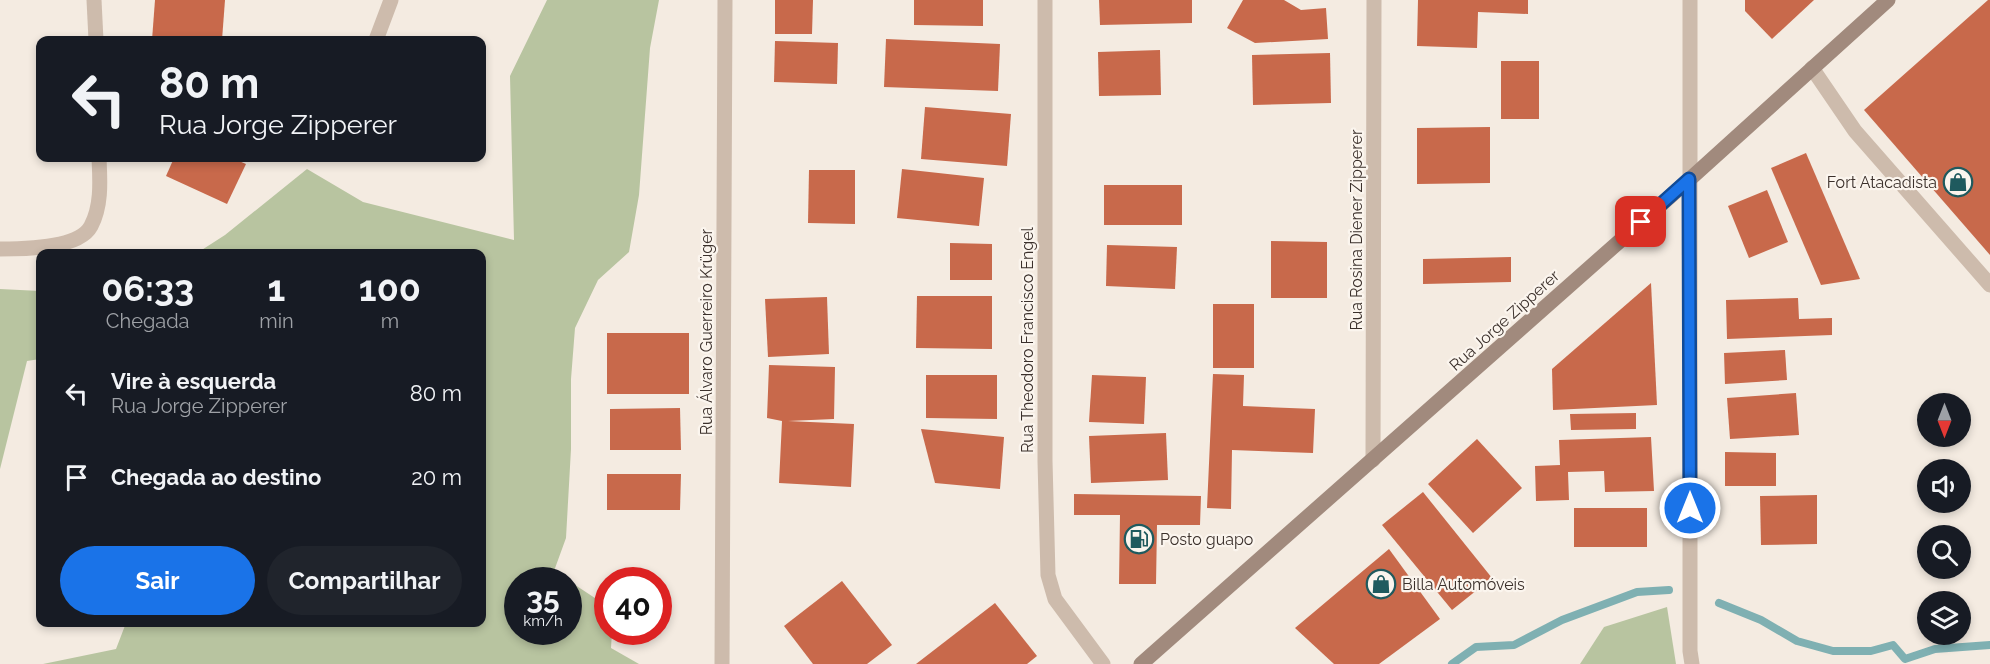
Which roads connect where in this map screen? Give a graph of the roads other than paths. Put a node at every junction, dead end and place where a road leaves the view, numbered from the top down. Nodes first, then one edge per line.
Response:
1 (94, 0) edge
2 (391, 0) edge
3 (725, 0) edge
4 (1045, 0) edge
5 (1374, 0) edge
6 (1690, 0) edge
7 (1888, 0) edge
8 (96, 36) edge
9 (378, 36) edge
10 (1812, 68) junction
11 (99, 162) edge
12 (1689, 179) junction
13 (0, 249) edge
14 (1990, 285) edge
15 (1373, 460) junction
16 (722, 664) edge
17 (1103, 664) edge
18 (1141, 664) edge
19 (1692, 664) edge

1 - 8 street
2 - 9 street
3 - 16 street, Rua Álvaro Guerreiro Krüger
4 - 17 street, Rua Theodoro Francisco Engel
5 - 15 street, Rua Rosina Diener Zipperer
6 - 12 street
7 - 10 main road, Rua Jorge Zipperer
10 - 12 main road, Rua Jorge Zipperer
10 - 14 street
11 - 13 street
12 - 15 main road, Rua Jorge Zipperer
12 - 19 street
15 - 18 main road, Rua Jorge Zipperer

